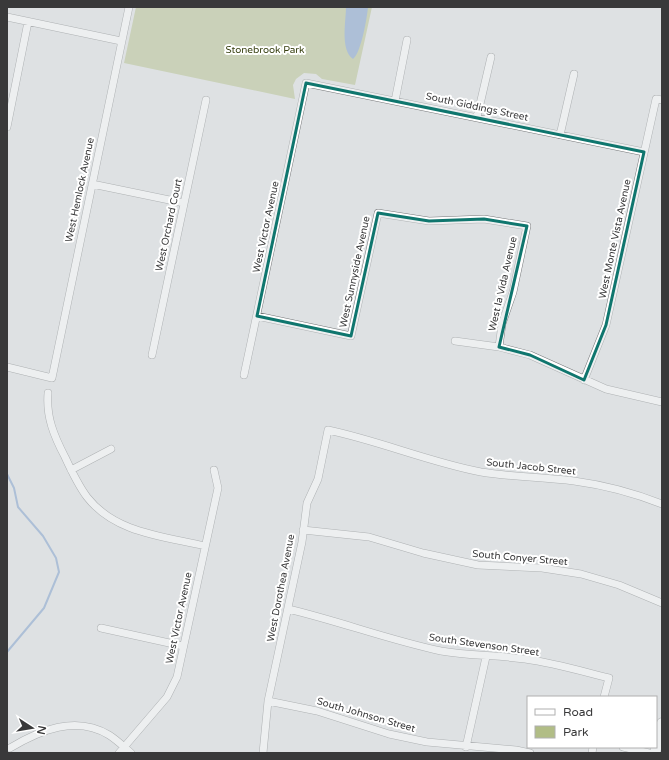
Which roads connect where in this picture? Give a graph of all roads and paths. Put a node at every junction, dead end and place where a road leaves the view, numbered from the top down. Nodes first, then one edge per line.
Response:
1 (129, 7) edge
2 (7, 17) edge
3 (28, 22) junction
4 (407, 40) dead end
5 (122, 41) junction
6 (491, 57) dead end
7 (574, 74) dead end
8 (306, 83) joint
9 (659, 99) edge
10 (206, 100) dead end
11 (394, 101) junction
12 (477, 117) junction
13 (7, 127) edge
14 (560, 135) junction
15 (644, 152) junction
16 (92, 184) junction
17 (184, 203) junction
18 (527, 226) joint
19 (257, 316) junction
20 (455, 341) dead end
21 (499, 347) junction
22 (152, 355) dead end
23 (7, 367) edge
24 (244, 375) dead end
25 (584, 380) junction
26 (48, 393) dead end
27 (662, 402) edge
28 (328, 430) joint
29 (111, 449) dead end
30 (71, 470) junction
31 (214, 470) dead end
32 (662, 504) edge
33 (303, 530) junction
34 (205, 546) junction
35 (662, 603) edge
36 (288, 609) junction
37 (101, 628) dead end
38 (183, 646) junction
39 (486, 657) junction
40 (604, 696) edge
41 (268, 701) junction
42 (662, 723) edge
43 (657, 743) edge
44 (124, 746) junction
45 (466, 747) junction
46 (10, 748) dead end
47 (627, 748) edge
48 (119, 753) edge
49 (131, 753) edge
50 (263, 753) edge
51 (530, 753) edge
52 (649, 753) edge

1 - 5 street, West Hemlock Avenue
2 - 3 street
3 - 5 street
3 - 13 street
4 - 11 street
5 - 16 street, West Hemlock Avenue
6 - 12 street
7 - 14 street
8 - 11 street, South Giddings Street
8 - 19 street, West Victor Avenue
9 - 15 street, West Monte Vista Avenue
10 - 17 street, West Orchard Court
11 - 12 street, South Giddings Street
12 - 14 street, South Giddings Street
14 - 15 street, South Giddings Street
15 - 25 street, West Monte Vista Avenue
16 - 17 street
16 - 23 street, West Hemlock Avenue
17 - 22 street, West Orchard Court
18 - 19 street, West Sunnyside Avenue
18 - 21 street, West la Vida Avenue
19 - 24 street, West Victor Avenue
20 - 21 street
21 - 25 street
25 - 27 street
26 - 30 street
28 - 32 street, South Jacob Street
28 - 33 street, West Dorothea Avenue
29 - 30 street
30 - 34 street
31 - 34 street, West Victor Avenue
33 - 35 street, South Conyer Street
33 - 36 street, West Dorothea Avenue
34 - 38 street, West Victor Avenue
36 - 39 street, South Stevenson Street
36 - 41 street, West Dorothea Avenue
37 - 38 street
38 - 44 street, West Victor Avenue
39 - 40 street, South Stevenson Street
39 - 45 street
41 - 45 street, South Johnson Street
41 - 50 street, West Dorothea Avenue
42 - 43 street
44 - 46 street
44 - 48 street, West Victor Avenue
44 - 49 street
45 - 51 street, South Johnson Street
47 - 52 street

